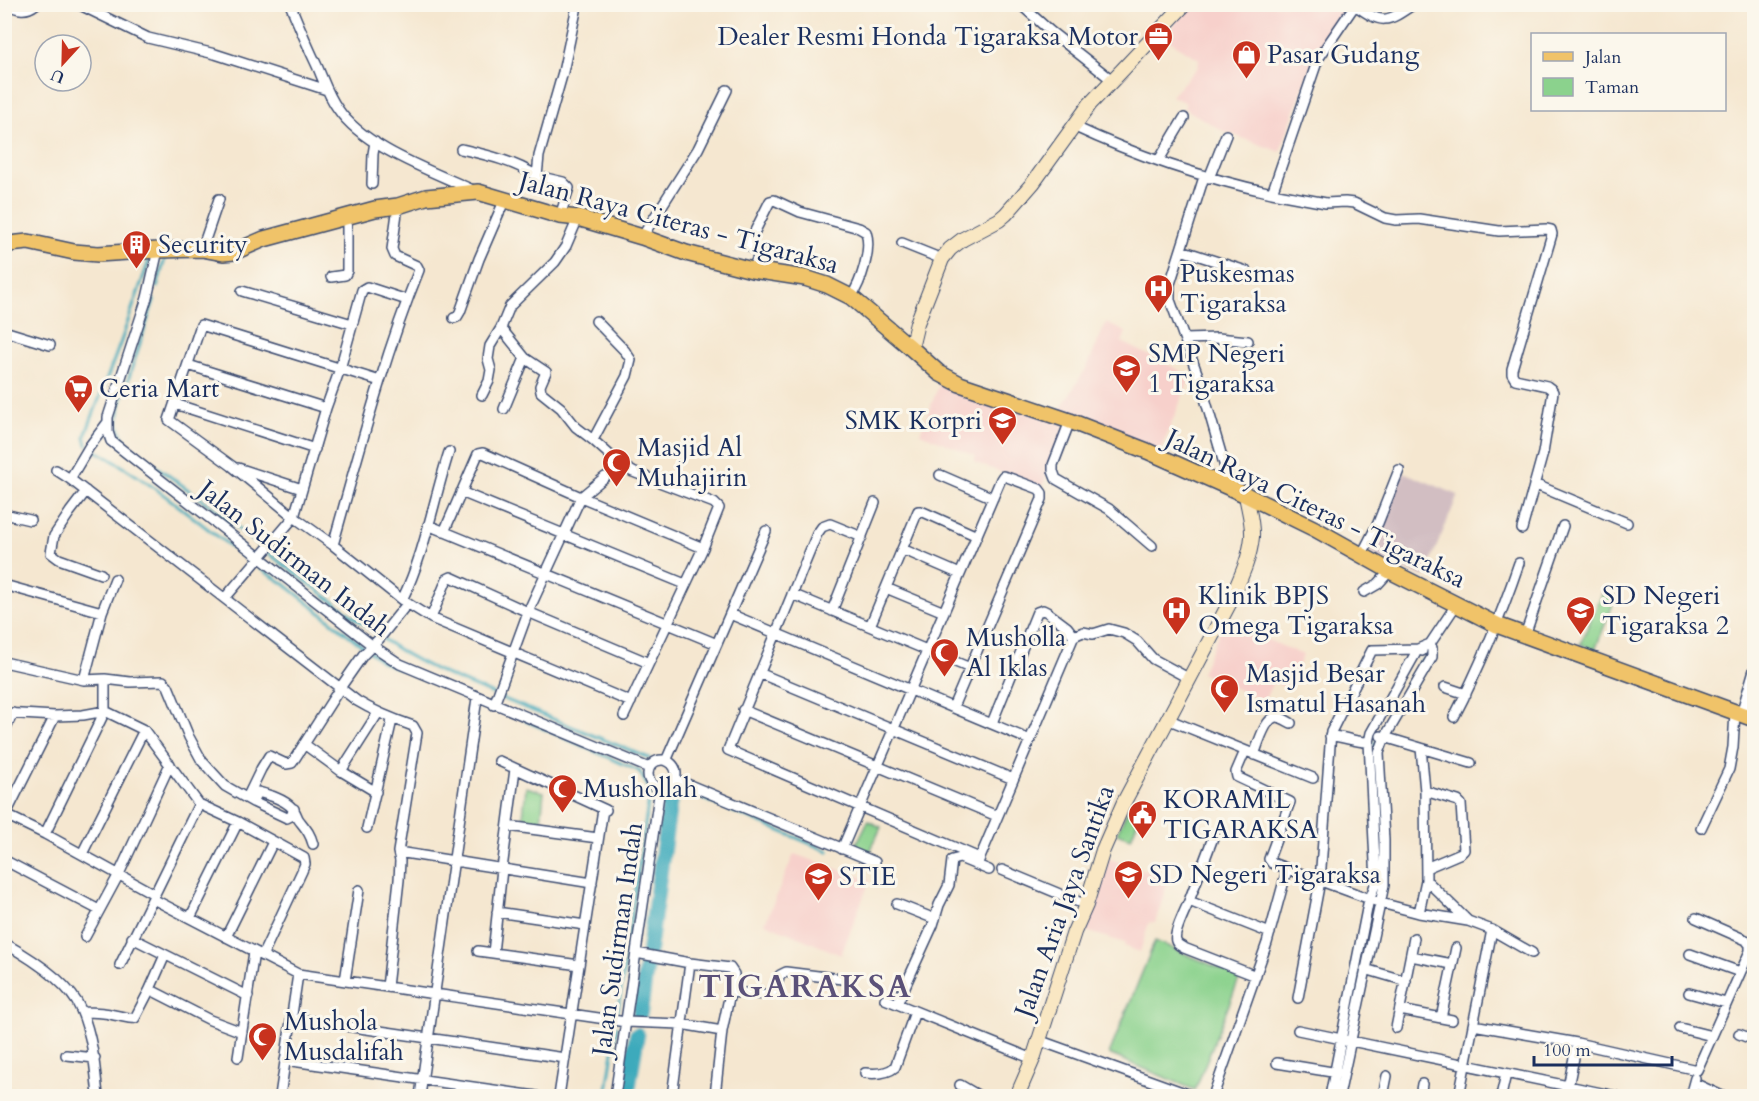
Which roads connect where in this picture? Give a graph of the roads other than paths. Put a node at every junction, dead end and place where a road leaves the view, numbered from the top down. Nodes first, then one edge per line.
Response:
1 (8, 4) edge
2 (36, 4) edge
3 (78, 4) edge
4 (290, 4) edge
5 (575, 4) edge
6 (1020, 4) edge
7 (1185, 4) edge
8 (1414, 4) edge
9 (1354, 5) edge
10 (1112, 80) junction
11 (327, 90) junction
12 (727, 90) dead end
13 (1184, 117) dead end
14 (1073, 126) junction
15 (1226, 135) dead end
16 (375, 142) junction
17 (460, 149) dead end
18 (1159, 160) junction
19 (537, 176) junction
20 (1207, 177) junction
21 (372, 184) dead end
22 (478, 192) junction
23 (1272, 194) junction
24 (219, 198) dead end
25 (505, 200) junction
26 (398, 206) junction
27 (560, 216) junction
28 (347, 217) junction
29 (578, 218) junction
30 (642, 237) junction
31 (902, 243) dead end
32 (4, 247) edge
33 (202, 249) junction
34 (158, 250) junction
35 (1181, 250) junction
36 (942, 259) junction
37 (752, 270) junction
38 (1246, 271) dead end
39 (331, 277) dead end
40 (242, 291) dead end
41 (851, 297) junction
42 (407, 300) junction
43 (454, 318) dead end
44 (596, 321) dead end
45 (352, 324) junction
46 (501, 328) junction
47 (4, 331) edge
48 (1185, 339) junction
49 (1248, 341) dead end
50 (50, 345) dead end
51 (911, 348) junction
52 (525, 358) junction
53 (188, 366) junction
54 (340, 369) junction
55 (380, 381) junction
56 (482, 395) dead end
57 (175, 404) junction
58 (326, 408) junction
59 (504, 409) dead end
60 (1070, 421) junction
61 (108, 422) junction
62 (593, 440) junction
63 (315, 448) junction
64 (448, 452) dead end
65 (232, 466) junction
66 (56, 470) dead end
67 (1399, 470) dead end
68 (940, 475) dead end
69 (605, 477) dead end
70 (70, 479) junction
71 (1534, 484) junction
72 (302, 489) junction
73 (86, 491) junction
74 (1238, 491) junction
75 (461, 492) junction
76 (581, 497) junction
77 (993, 498) junction
78 (875, 503) dead end
79 (4, 514) edge
80 (294, 517) junction
81 (30, 520) dead end
82 (1627, 523) dead end
83 (428, 525) junction
84 (1563, 526) dead end
85 (1522, 529) dead end
86 (766, 531) dead end
87 (444, 532) junction
88 (564, 534) junction
89 (977, 536) junction
90 (862, 537) junction
91 (333, 545) junction
92 (1152, 546) dead end
93 (703, 548) junction
94 (902, 549) junction
95 (1362, 554) junction
96 (259, 557) junction
97 (1519, 563) dead end
98 (1390, 571) junction
99 (545, 573) junction
100 (101, 574) dead end
101 (960, 574) junction
102 (115, 579) dead end
103 (685, 584) junction
104 (4, 585) edge
105 (886, 588) junction
106 (1364, 592) dead end
107 (792, 594) junction
108 (225, 598) junction
109 (404, 602) junction
110 (1456, 605) junction
111 (832, 610) junction
112 (102, 612) junction
113 (528, 612) junction
114 (944, 612) junction
115 (730, 614) junction
116 (431, 618) junction
117 (666, 624) junction
118 (1497, 625) junction
119 (870, 626) junction
120 (776, 633) junction
121 (1525, 635) junction
122 (1074, 636) junction
123 (717, 644) junction
124 (1430, 644) junction
125 (373, 646) junction
126 (1418, 649) junction
127 (927, 650) junction
128 (512, 652) junction
129 (1432, 657) junction
130 (4, 662) edge
131 (649, 663) junction
132 (970, 668) junction
133 (1755, 670) edge
134 (759, 673) junction
135 (1190, 678) junction
136 (105, 679) junction
137 (84, 680) junction
138 (1445, 687) dead end
139 (340, 688) junction
140 (910, 689) junction
141 (1466, 694) junction
142 (477, 698) junction
143 (631, 702) junction
144 (495, 705) junction
145 (953, 707) junction
146 (743, 710) junction
147 (105, 711) junction
148 (9, 713) edge
149 (378, 713) junction
150 (1744, 715) edge
151 (55, 716) junction
152 (624, 716) dead end
153 (1454, 717) dead end
154 (1167, 719) junction
155 (392, 720) junction
156 (992, 723) junction
157 (1291, 723) dead end
158 (893, 729) junction
159 (144, 730) junction
160 (4, 731) edge
161 (1330, 736) junction
162 (1370, 737) junction
163 (1385, 737) junction
164 (1030, 740) junction
165 (304, 744) junction
166 (1421, 748) junction
167 (1250, 753) junction
168 (499, 761) dead end
169 (666, 761) junction
170 (1471, 763) dead end
171 (170, 764) junction
172 (877, 766) junction
173 (648, 768) junction
174 (515, 769) junction
175 (341, 771) junction
176 (1313, 778) dead end
177 (675, 779) junction
178 (1013, 779) junction
179 (660, 788) junction
180 (1425, 791) junction
181 (376, 792) junction
182 (250, 800) junction
183 (199, 804) junction
184 (860, 806) junction
185 (5, 816) edge
186 (997, 816) junction
187 (238, 822) junction
188 (508, 826) junction
189 (367, 828) dead end
190 (1701, 828) dead end
191 (45, 834) junction
192 (1214, 835) dead end
193 (598, 838) junction
194 (1384, 840) junction
195 (1373, 841) junction
196 (273, 842) junction
197 (313, 844) dead end
198 (842, 849) junction
199 (398, 852) junction
200 (82, 854) junction
201 (4, 860) edge
202 (978, 860) junction
203 (454, 862) junction
204 (875, 862) dead end
205 (1426, 868) junction
206 (502, 869) junction
207 (989, 870) dead end
208 (1002, 870) dead end
209 (1287, 870) junction
210 (119, 874) junction
211 (1426, 880) junction
212 (1320, 881) junction
213 (592, 883) junction
214 (359, 890) dead end
215 (154, 897) junction
216 (1370, 898) junction
217 (1189, 901) junction
218 (1381, 903) junction
219 (897, 904) dead end
220 (1086, 905) junction
221 (99, 910) junction
222 (498, 912) junction
223 (1419, 913) junction
224 (190, 918) junction
225 (1696, 918) dead end
226 (935, 919) junction
227 (1468, 921) junction
228 (585, 925) junction
229 (1492, 930) junction
230 (1270, 933) junction
231 (85, 937) dead end
232 (226, 937) junction
233 (132, 938) junction
234 (1414, 938) dead end
235 (4, 943) edge
236 (1456, 948) dead end
237 (478, 951) dead end
238 (493, 953) junction
239 (636, 953) junction
240 (1532, 953) dead end
241 (258, 954) junction
242 (1690, 954) dead end
243 (165, 956) junction
244 (1411, 956) junction
245 (690, 963) junction
246 (1452, 964) junction
247 (120, 965) dead end
248 (579, 965) junction
249 (1365, 969) junction
250 (1740, 972) junction
251 (298, 974) junction
252 (1256, 976) junction
253 (842, 980) dead end
254 (345, 981) junction
255 (1406, 981) junction
256 (387, 987) junction
257 (150, 988) junction
258 (729, 992) junction
259 (1689, 993) dead end
260 (435, 994) junction
261 (248, 996) junction
262 (1298, 998) dead end
263 (885, 999) dead end
264 (1726, 1003) junction
265 (897, 1004) junction
266 (1400, 1010) junction
267 (82, 1012) junction
268 (915, 1012) junction
269 (572, 1014) junction
270 (291, 1018) junction
271 (1441, 1018) junction
272 (1452, 1020) dead end
273 (626, 1022) junction
274 (681, 1024) junction
275 (1473, 1025) junction
276 (1396, 1028) dead end
277 (1680, 1028) dead end
278 (1298, 1030) dead end
279 (722, 1031) junction
280 (242, 1032) junction
281 (1739, 1034) dead end
282 (1712, 1036) junction
283 (429, 1038) junction
284 (1346, 1039) junction
285 (1038, 1040) junction
286 (1755, 1041) edge
287 (1576, 1043) junction
288 (66, 1055) dead end
289 (238, 1057) dead end
290 (95, 1058) junction
291 (565, 1058) junction
292 (1033, 1059) junction
293 (285, 1060) junction
294 (1277, 1063) dead end
295 (1465, 1066) junction
296 (1697, 1070) junction
297 (865, 1073) dead end
298 (1339, 1074) junction
299 (1506, 1074) junction
300 (1387, 1076) dead end
301 (423, 1080) junction
302 (1694, 1083) junction
303 (1422, 1084) dead end
304 (960, 1085) dead end
305 (1161, 1086) junction
306 (1568, 1088) junction
307 (98, 1096) edge
308 (280, 1096) edge
309 (420, 1096) edge
310 (536, 1096) edge
311 (560, 1096) edge
312 (615, 1096) edge
313 (672, 1096) edge
314 (715, 1096) edge
315 (978, 1096) edge
316 (1017, 1096) edge
317 (1157, 1096) edge
318 (1193, 1096) edge
319 (1217, 1096) edge
320 (1330, 1096) edge
321 (1339, 1096) edge
322 (1386, 1096) edge
323 (1420, 1096) edge
324 (1459, 1096) edge
325 (1501, 1096) edge
326 (1616, 1096) edge
327 (1690, 1096) edge
328 (1722, 1096) edge

1 - 2 street
3 - 11 street
4 - 11 street
5 - 19 street
6 - 10 street
7 - 10 street
8 - 9 street
9 - 23 street
10 - 14 street
11 - 16 street
12 - 30 street
13 - 18 street
14 - 18 street
14 - 36 street
15 - 20 street
16 - 21 street
16 - 22 street
17 - 19 street
18 - 20 street
19 - 27 street
20 - 23 street
20 - 35 street
22 - 25 main road, Jalan Raya Citeras - Tigaraksa
22 - 26 main road, Jalan Raya Citeras - Tigaraksa
23 - 71 street
24 - 33 street
25 - 27 main road, Jalan Raya Citeras - Tigaraksa
25 - 43 street
26 - 28 main road, Jalan Raya Citeras - Tigaraksa
26 - 42 street
27 - 29 main road, Jalan Raya Citeras - Tigaraksa
28 - 33 main road, Jalan Raya Citeras - Tigaraksa
28 - 39 street
29 - 30 main road, Jalan Raya Citeras - Tigaraksa
29 - 46 street
30 - 37 main road, Jalan Raya Citeras - Tigaraksa
31 - 36 street
32 - 34 main road, Jalan Raya Citeras - Tigaraksa
33 - 34 main road, Jalan Raya Citeras - Tigaraksa
34 - 61 street
35 - 38 street
35 - 48 street
36 - 51 street
37 - 41 main road, Jalan Raya Citeras - Tigaraksa
37 - 41 street
40 - 45 street
41 - 51 main road, Jalan Raya Citeras - Tigaraksa
42 - 45 street
42 - 55 street
44 - 62 street
45 - 54 street
46 - 52 street
46 - 56 street
47 - 50 street
48 - 49 street
48 - 74 street
51 - 60 main road, Jalan Raya Citeras - Tigaraksa
52 - 59 street
52 - 62 street
53 - 54 street
53 - 57 street
53 - 58 street
54 - 55 street
54 - 58 street
55 - 91 street
57 - 63 street
57 - 65 street
58 - 63 street
60 - 74 main road, Jalan Raya Citeras - Tigaraksa
60 - 92 street
61 - 70 street
61 - 96 street, Jalan Sudirman Indah
62 - 93 street
63 - 72 street
64 - 83 street
65 - 72 street
65 - 80 street
66 - 70 street
67 - 95 street
68 - 77 street
69 - 76 street
70 - 73 street
71 - 82 street
71 - 85 street
72 - 80 street
73 - 100 street
73 - 108 street
74 - 95 main road, Jalan Raya Citeras - Tigaraksa
74 - 135 street, Jalan Aria Jaya Santika
75 - 76 street
75 - 87 street
75 - 88 street
76 - 88 street
76 - 93 street
77 - 89 street
77 - 132 street
78 - 90 street
79 - 81 street
80 - 91 street
80 - 96 street
83 - 87 street
83 - 109 street
84 - 121 street
86 - 115 street
87 - 99 street
88 - 99 street
88 - 103 street
89 - 94 street
89 - 101 street
90 - 107 street
90 - 111 street
91 - 109 street
93 - 103 street
94 - 101 street
94 - 105 street
95 - 98 main road, Jalan Raya Citeras - Tigaraksa
96 - 108 street
96 - 125 street, Jalan Sudirman Indah
97 - 118 street
98 - 106 street
98 - 110 main road, Jalan Raya Citeras - Tigaraksa
99 - 113 street
99 - 117 street
101 - 114 street
102 - 112 street
103 - 117 street
104 - 112 street
105 - 114 street
105 - 119 street
107 - 111 street
107 - 120 street
108 - 139 street
109 - 116 street
109 - 125 street
110 - 118 main road, Jalan Raya Citeras - Tigaraksa
110 - 124 street
111 - 119 street
112 - 137 street
113 - 116 street
113 - 128 street
113 - 131 street
114 - 127 street
115 - 120 street
115 - 123 street
116 - 128 street
117 - 123 street
117 - 131 street
118 - 121 main road, Jalan Raya Citeras - Tigaraksa
118 - 141 street
119 - 127 street
120 - 134 street
120 - 140 street
121 - 150 main road, Jalan Raya Citeras - Tigaraksa
122 - 135 street
122 - 156 street
122 - 164 street
123 - 169 street
124 - 126 street
124 - 129 street
125 - 139 street
125 - 142 street, Jalan Sudirman Indah
126 - 129 street
126 - 161 street
126 - 162 street
127 - 132 street
127 - 140 street
128 - 143 street
128 - 144 street
129 - 163 street
130 - 137 street
131 - 143 street
132 - 145 street
133 - 150 street
134 - 146 street
134 - 158 street
135 - 154 street, Jalan Aria Jaya Santika
136 - 137 street
136 - 147 street
136 - 182 street
138 - 141 street
139 - 149 street
139 - 165 street
140 - 145 street
140 - 158 street
141 - 153 street
142 - 144 street, Jalan Sudirman Indah
142 - 203 street
143 - 152 street
144 - 173 street, Jalan Sudirman Indah
145 - 156 street
146 - 172 street
146 - 184 street
147 - 151 street
147 - 159 street
147 - 191 street
148 - 151 street
148 - 160 street
149 - 155 street
149 - 175 street
150 - 190 street
151 - 185 street
154 - 167 street
154 - 220 street, Jalan Aria Jaya Santika
155 - 181 street
155 - 199 street
156 - 164 street
157 - 167 street
158 - 172 street
158 - 178 street
159 - 171 street
159 - 200 street
161 - 162 street
161 - 212 street
162 - 163 street
162 - 195 street
163 - 166 street
163 - 194 street
164 - 178 street
165 - 175 street
165 - 182 street
166 - 170 street
166 - 180 street
167 - 176 street
167 - 209 street
168 - 174 street
169 - 173 street
169 - 177 street
171 - 183 street
171 - 210 street
172 - 184 street
172 - 186 street
173 - 179 street
174 - 188 street
174 - 193 street
175 - 181 street
177 - 179 street
177 - 198 street
178 - 186 street
179 - 239 street, Jalan Sudirman Indah
180 - 205 street
180 - 205 street
181 - 189 street
182 - 197 street
183 - 187 street
183 - 215 street
184 - 198 street
184 - 202 street
185 - 191 street
186 - 202 street
187 - 196 street
187 - 224 street
188 - 193 street
188 - 206 street
191 - 200 street
192 - 217 street
193 - 213 street
194 - 195 street
194 - 218 street
195 - 216 street
196 - 232 street
196 - 241 street
198 - 204 street
199 - 203 street
199 - 256 street
200 - 210 street
201 - 221 street
202 - 207 street
202 - 226 street
203 - 206 street
203 - 260 street
205 - 211 street
206 - 213 street
206 - 222 street
208 - 220 street
209 - 212 street
209 - 230 street
210 - 215 street
210 - 221 street
211 - 223 street
211 - 227 street
212 - 216 street
212 - 262 street
213 - 228 street
214 - 254 street
215 - 224 street
215 - 233 street
216 - 218 street
216 - 284 street
217 - 230 street
217 - 252 street
218 - 223 street
218 - 249 street
219 - 226 street
220 - 285 street, Jalan Aria Jaya Santika
221 - 231 street
222 - 228 street
222 - 238 street
223 - 227 street
224 - 232 street
225 - 250 street
226 - 265 street
227 - 229 street
228 - 248 street
229 - 240 street
229 - 275 street
230 - 252 street
232 - 241 street
233 - 243 street
233 - 247 street
234 - 244 street
235 - 267 street
236 - 246 street
237 - 238 street
238 - 248 street
239 - 245 street
239 - 273 street, Jalan Sudirman Indah
241 - 251 street
241 - 261 street
242 - 250 street
243 - 257 street
243 - 261 street
244 - 246 street
244 - 255 street
245 - 258 street
245 - 274 street
246 - 271 street
248 - 269 street
249 - 255 street
249 - 284 street
250 - 264 street
251 - 254 street
251 - 270 street
252 - 319 street
253 - 258 street
254 - 256 street
255 - 266 street
256 - 260 street
257 - 267 street
257 - 280 street
258 - 279 street
259 - 264 street
260 - 269 street
260 - 283 street
261 - 280 street
263 - 265 street
264 - 282 street
265 - 268 street
266 - 271 street
266 - 276 street
267 - 290 street
268 - 292 street
268 - 297 street
269 - 273 street
269 - 291 street
270 - 283 street
270 - 293 street
271 - 272 street
273 - 274 street
273 - 312 street, Jalan Sudirman Indah
274 - 279 street
274 - 313 street
275 - 287 street
275 - 295 street
277 - 282 street
278 - 284 street
279 - 314 street
280 - 289 street
281 - 286 street
282 - 296 street
283 - 291 street
283 - 301 street
284 - 295 street
284 - 298 street
285 - 292 street, Jalan Aria Jaya Santika
285 - 305 street
287 - 296 street
287 - 306 street
288 - 290 street
290 - 307 street
291 - 311 street
292 - 316 street, Jalan Aria Jaya Santika
293 - 301 street
293 - 308 street
294 - 298 street
295 - 299 street
295 - 324 street
296 - 302 street
298 - 320 street
298 - 321 street
299 - 306 street
299 - 325 street
300 - 322 street
301 - 309 street
301 - 310 street
302 - 327 street
302 - 328 street
303 - 323 street
304 - 315 street
305 - 317 street
305 - 318 street
306 - 326 street

